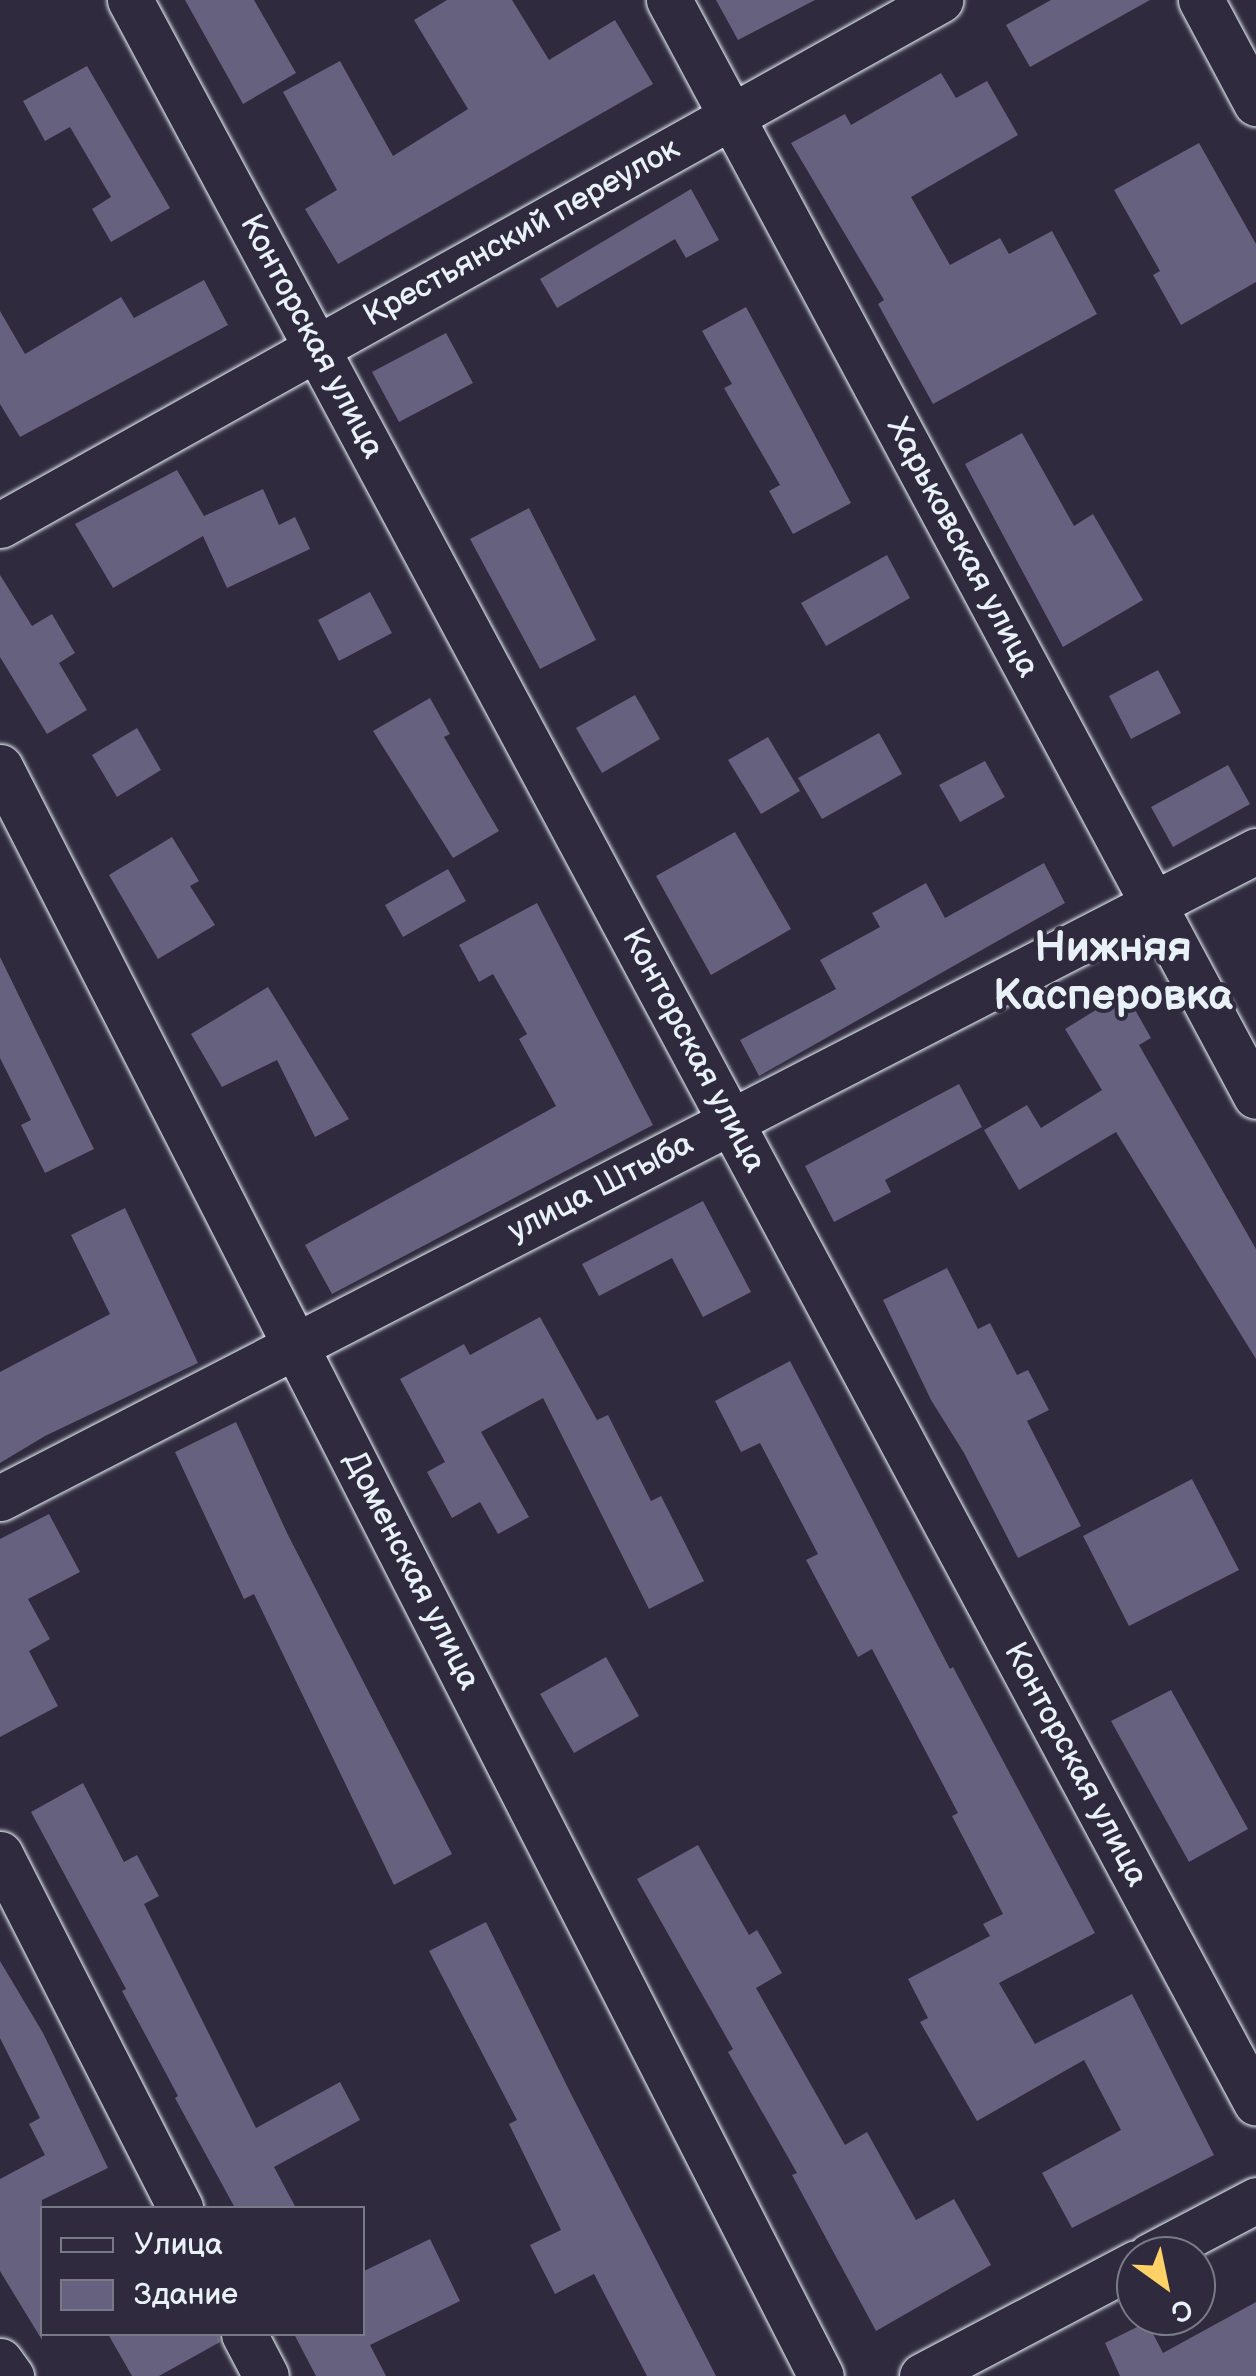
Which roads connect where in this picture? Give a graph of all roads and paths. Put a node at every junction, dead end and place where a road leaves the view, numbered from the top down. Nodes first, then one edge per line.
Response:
1 (130, 0) edge
2 (669, 0) edge
3 (940, 0) edge
4 (1201, 0) edge
5 (1256, 102) edge
6 (731, 117) junction
7 (317, 348) junction
8 (0, 525) edge
9 (0, 767) edge
10 (1256, 851) edge
11 (1153, 904) junction
12 (1256, 1096) edge
13 (730, 1122) junction
14 (296, 1346) junction
15 (0, 1498) edge
16 (0, 1854) edge
17 (1256, 2103) edge
18 (1256, 2200) edge
19 (179, 2206) edge
20 (1188, 2236) edge
21 (1116, 2274) edge
22 (245, 2336) edge
23 (0, 2361) edge
24 (11, 2376) edge
25 (266, 2376) edge
26 (821, 2376) edge
27 (922, 2376) edge

1 - 7 street, Конторская улица
2 - 6 street, Харьковская улица
3 - 6 street, Крестьянский переулок
4 - 5 street
6 - 7 street, Крестьянский переулок
6 - 11 street, Харьковская улица
7 - 8 street, Крестьянский переулок
7 - 13 street, Конторская улица
9 - 14 street, Доменская улица
10 - 11 street, улица Штыба
11 - 12 street, Харьковская улица
11 - 13 street, улица Штыба
13 - 14 street, улица Штыба
13 - 17 street, Конторская улица
14 - 15 street, улица Штыба
14 - 26 street, Доменская улица
16 - 19 street
18 - 20 street
21 - 27 street
22 - 25 street
23 - 24 street

